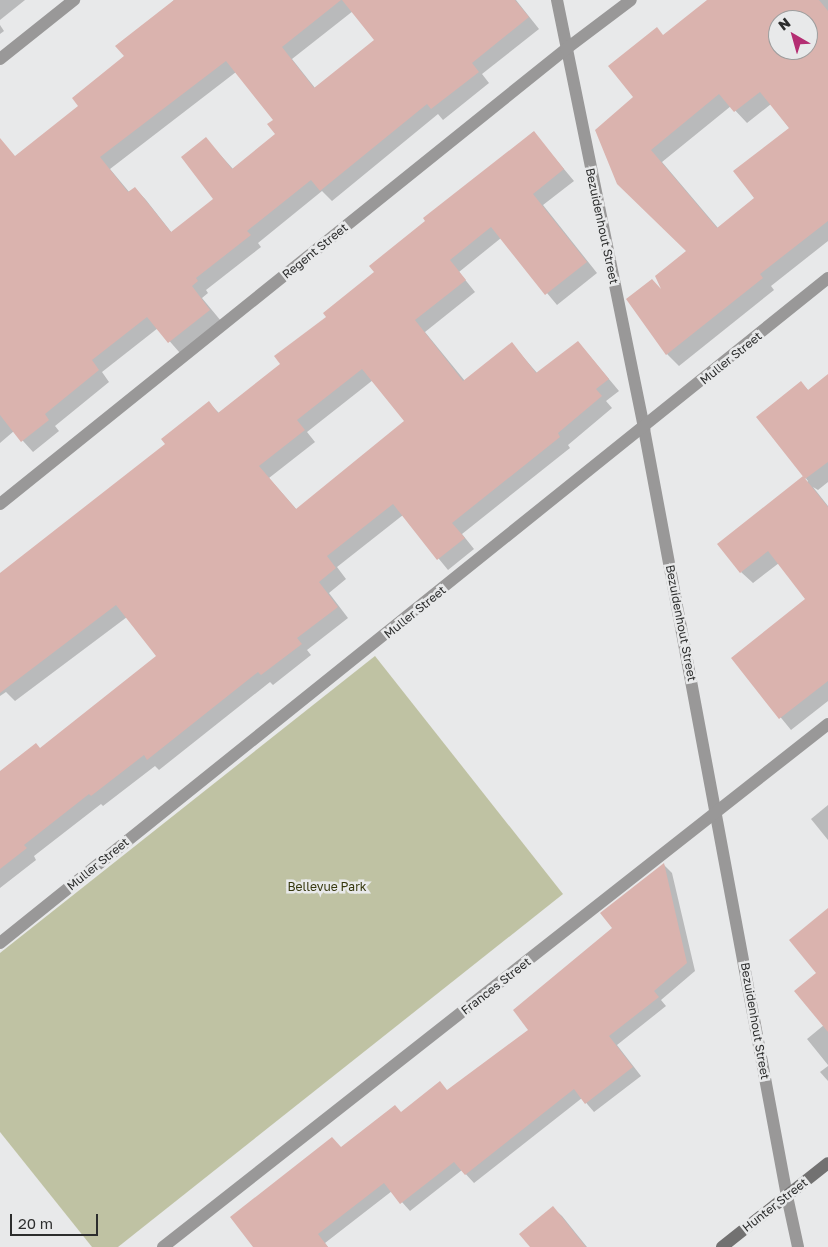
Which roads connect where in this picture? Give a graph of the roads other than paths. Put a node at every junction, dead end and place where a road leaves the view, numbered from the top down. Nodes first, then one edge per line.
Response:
1 (74, 0) edge
2 (557, 0) edge
3 (631, 0) edge
4 (566, 49) junction
5 (0, 59) edge
6 (828, 278) edge
7 (644, 429) junction
8 (0, 504) edge
9 (828, 724) edge
10 (717, 812) junction
11 (0, 943) edge
12 (828, 1163) edge
13 (787, 1196) junction
14 (163, 1247) edge
15 (722, 1247) edge
16 (798, 1247) edge

1 - 5 street
2 - 4 street, Bezuidenhout Street
3 - 4 street, Regent Street
4 - 7 street, Bezuidenhout Street
4 - 8 street, Regent Street
6 - 7 street, Muller Street
7 - 10 street, Bezuidenhout Street
7 - 11 street, Muller Street
9 - 10 street, Frances Street
10 - 13 street, Bezuidenhout Street
10 - 14 street, Frances Street
12 - 13 main road, Hunter Street
13 - 15 main road, Hunter Street
13 - 16 street, Bezuidenhout Street

